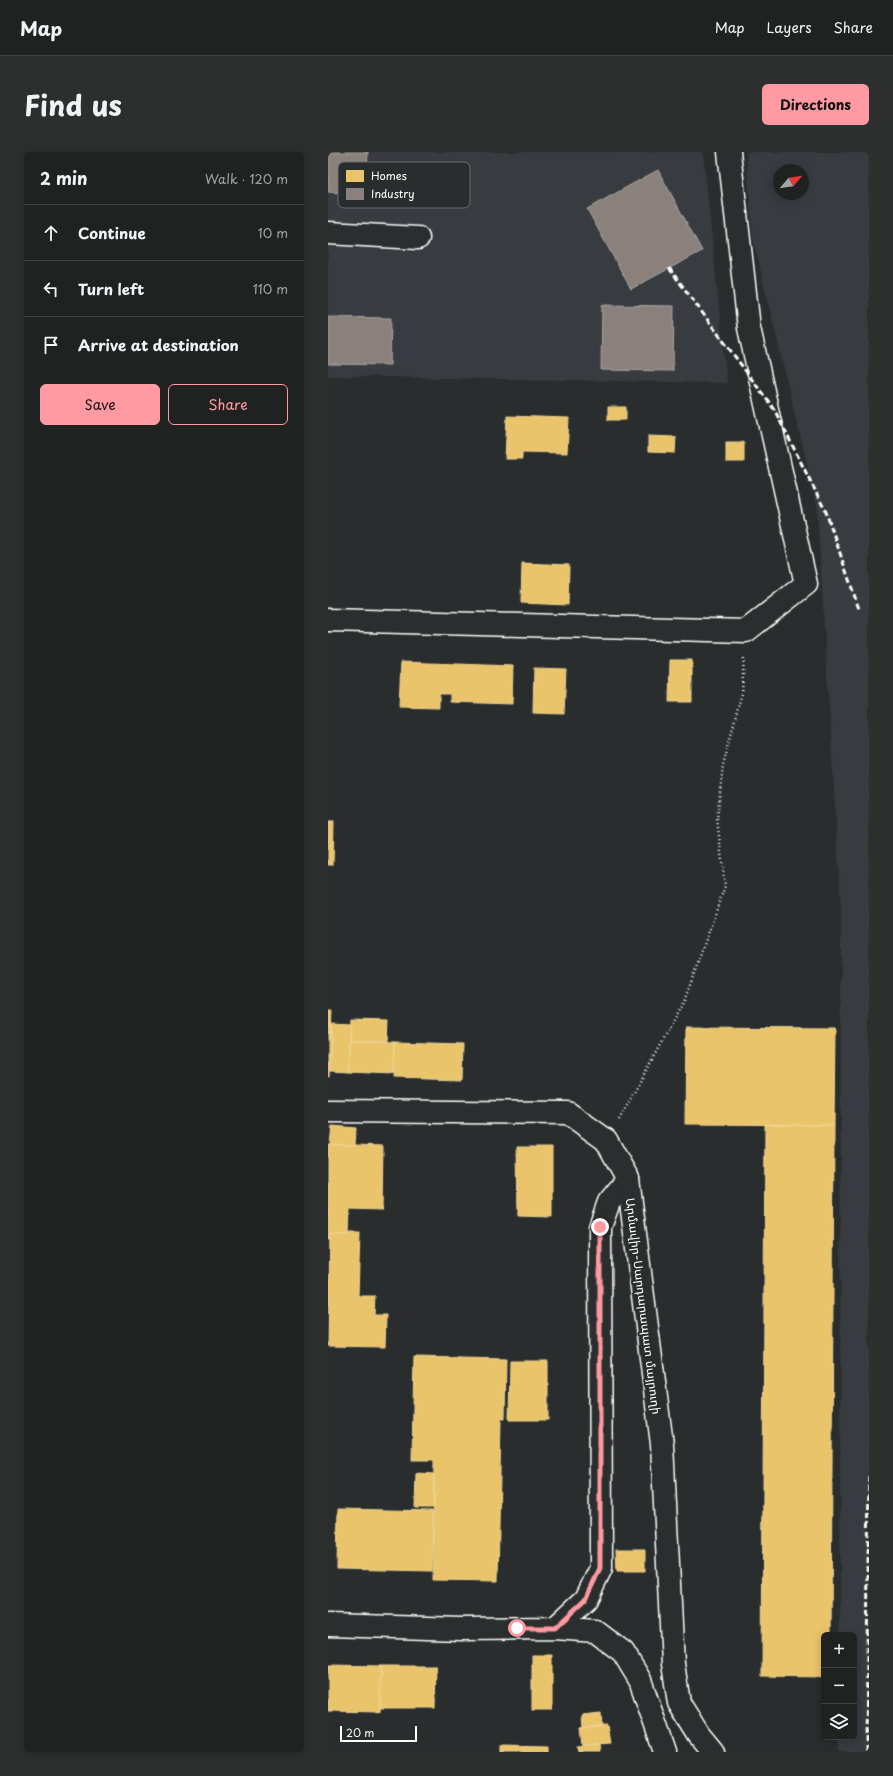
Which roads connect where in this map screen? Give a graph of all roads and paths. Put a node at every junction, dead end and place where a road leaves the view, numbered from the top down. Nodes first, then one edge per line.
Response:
1 (729, 152) edge
2 (328, 233) edge
3 (418, 238) dead end
4 (328, 620) edge
5 (746, 631) junction
6 (328, 1111) edge
7 (606, 1140) junction
8 (628, 1179) junction
9 (328, 1626) edge
10 (555, 1628) junction
11 (665, 1752) edge
12 (713, 1752) edge

1 - 5 main road
2 - 3 main road
4 - 5 main road
5 - 7 path
6 - 7 main road, Արմավիր-Սարդարապատ մայրուղի
7 - 8 main road, Արմավիր-Սարդարապատ մայրուղի
8 - 10 main road
8 - 12 main road, Արմավիր-Սարդարապատ մայրուղի
9 - 10 main road
10 - 11 main road

